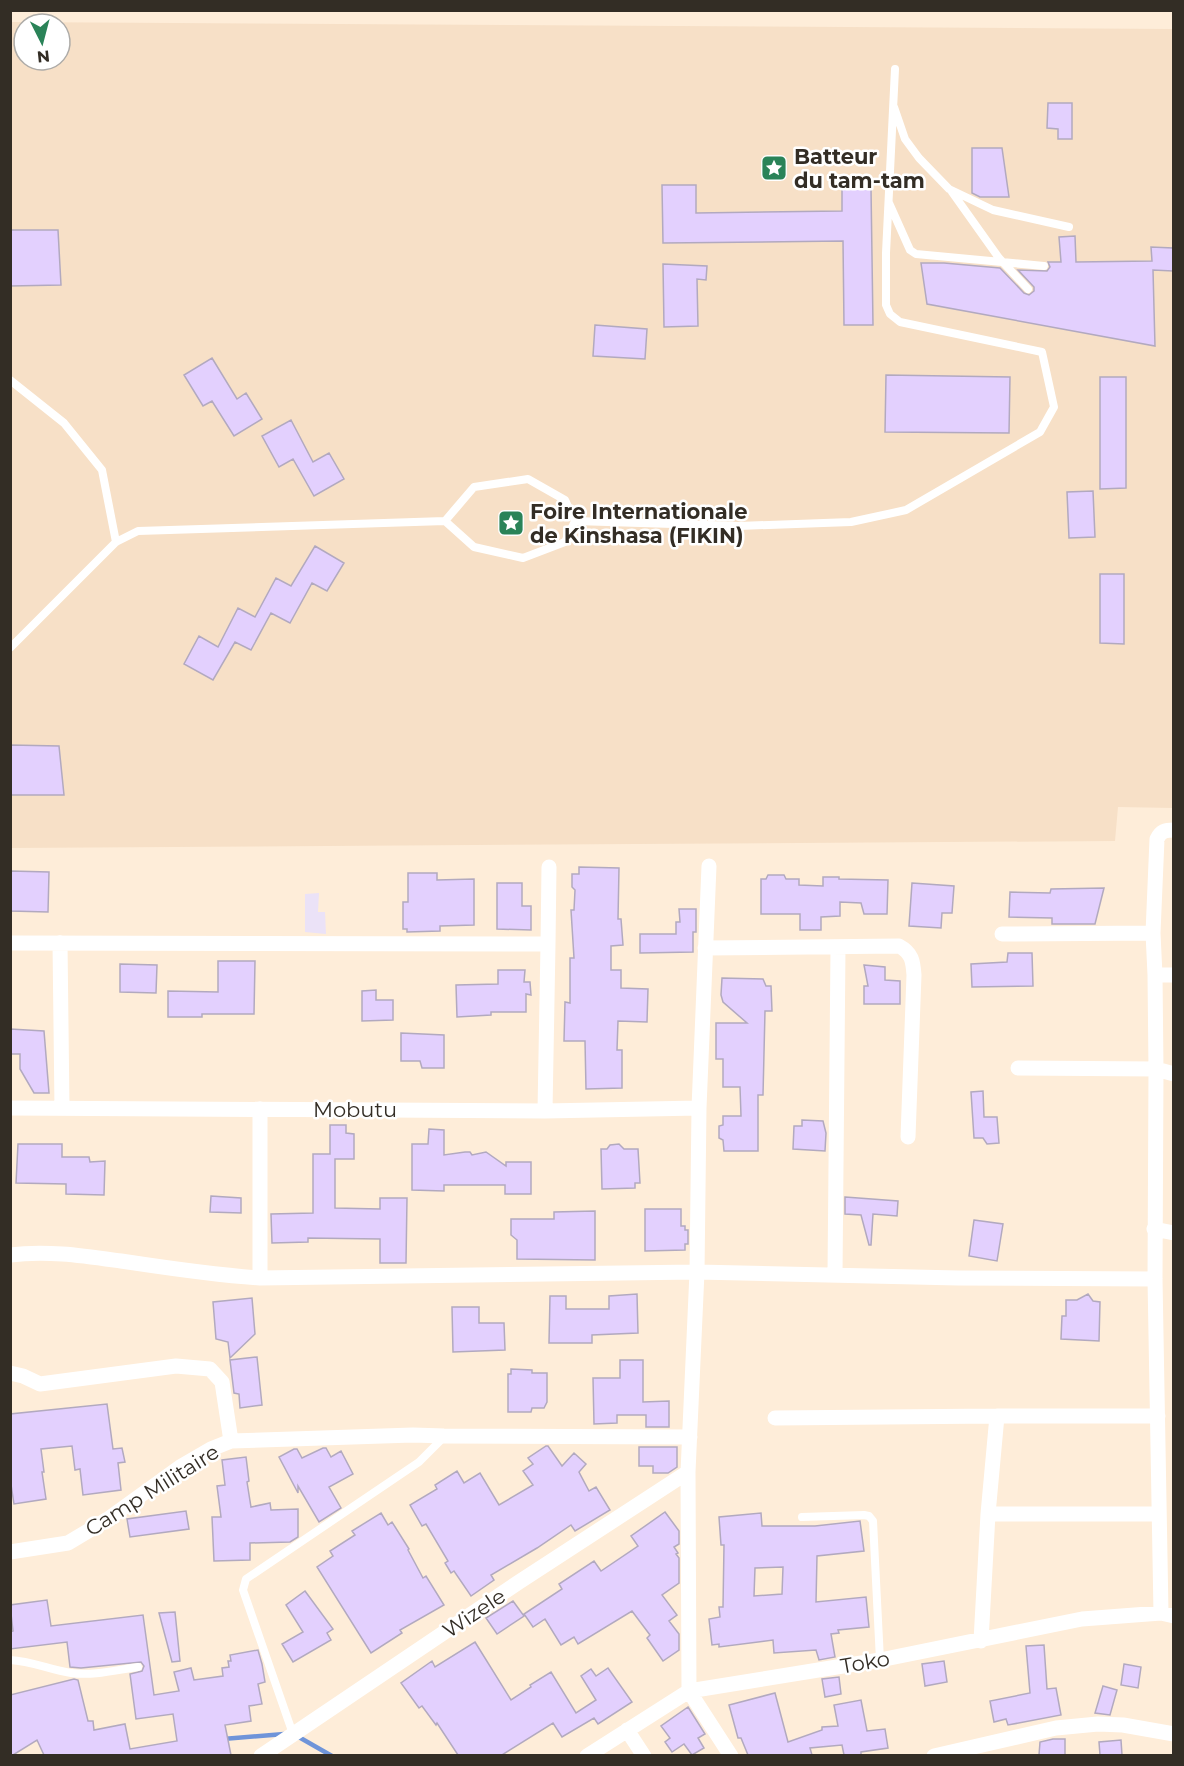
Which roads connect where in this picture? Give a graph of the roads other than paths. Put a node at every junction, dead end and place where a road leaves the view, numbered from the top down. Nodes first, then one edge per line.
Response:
1 (895, 69) dead end
2 (893, 102) junction
3 (949, 189) junction
4 (888, 202) junction
5 (1069, 227) dead end
6 (1004, 263) junction
7 (1044, 266) dead end
8 (1028, 289) dead end
9 (10, 380) edge
10 (445, 521) junction
11 (575, 521) junction
12 (116, 542) junction
13 (10, 648) edge
14 (1173, 830) edge
15 (708, 866) dead end
16 (549, 867) dead end
17 (1153, 933) junction
18 (1002, 934) dead end
19 (60, 943) junction
20 (10, 944) edge
21 (548, 944) junction
22 (705, 948) junction
23 (838, 948) junction
24 (1155, 975) junction
25 (1173, 975) edge
26 (1018, 1068) dead end
27 (1156, 1069) junction
28 (1173, 1074) edge
29 (10, 1108) edge
30 (62, 1108) junction
31 (699, 1108) junction
32 (260, 1109) junction
33 (545, 1111) junction
34 (908, 1137) dead end
35 (1154, 1229) junction
36 (1173, 1233) edge
37 (10, 1255) edge
38 (697, 1272) junction
39 (835, 1275) junction
40 (260, 1278) junction
41 (1155, 1279) junction
42 (10, 1373) edge
43 (997, 1416) junction
44 (1158, 1416) junction
45 (775, 1418) dead end
46 (444, 1436) junction
47 (690, 1437) junction
48 (231, 1441) junction
49 (688, 1472) junction
50 (988, 1514) junction
51 (1159, 1514) junction
52 (802, 1518) dead end
53 (10, 1552) edge
54 (1167, 1614) edge
55 (981, 1641) junction
56 (10, 1660) edge
57 (880, 1660) junction
58 (138, 1667) dead end
59 (689, 1691) junction
60 (627, 1730) junction
61 (293, 1734) junction
62 (1173, 1734) edge
63 (261, 1755) edge
64 (586, 1755) edge
65 (644, 1755) edge
66 (731, 1755) edge
67 (934, 1755) edge

1 - 2 lane
2 - 3 lane
2 - 4 lane
3 - 5 lane
3 - 6 lane
4 - 6 lane
4 - 11 lane
6 - 7 lane
6 - 8 lane
9 - 12 lane
10 - 11 lane
10 - 11 lane
10 - 12 lane
12 - 13 lane
14 - 17 street
15 - 22 street
16 - 21 street
17 - 18 street
17 - 24 street
19 - 20 street
19 - 21 street
19 - 30 street
21 - 33 street
22 - 23 street
22 - 31 street
23 - 34 street
23 - 39 street
24 - 25 street
24 - 27 street
26 - 27 street
27 - 28 street
27 - 35 street
29 - 30 street, Mobutu
30 - 32 street, Mobutu
31 - 33 street, Mobutu
31 - 38 street
32 - 33 street, Mobutu
32 - 40 street
35 - 36 street
35 - 41 street
37 - 40 street
38 - 39 street
38 - 40 street
38 - 47 street
39 - 41 street
41 - 44 street
42 - 48 street, Camp Militaire
43 - 44 street
43 - 45 street
43 - 50 street
44 - 51 street
46 - 47 street
46 - 48 street
46 - 61 lane
47 - 49 street
48 - 53 street, Camp Militaire
49 - 59 street
49 - 61 street, Wizele
50 - 51 street
50 - 55 street
51 - 54 street
52 - 57 lane
54 - 55 street, Toko
55 - 57 street, Toko
56 - 58 lane
57 - 59 street, Toko
59 - 60 street, Toko
59 - 66 street
60 - 64 street, Toko
60 - 65 street
61 - 63 street, Wizele
62 - 67 street

